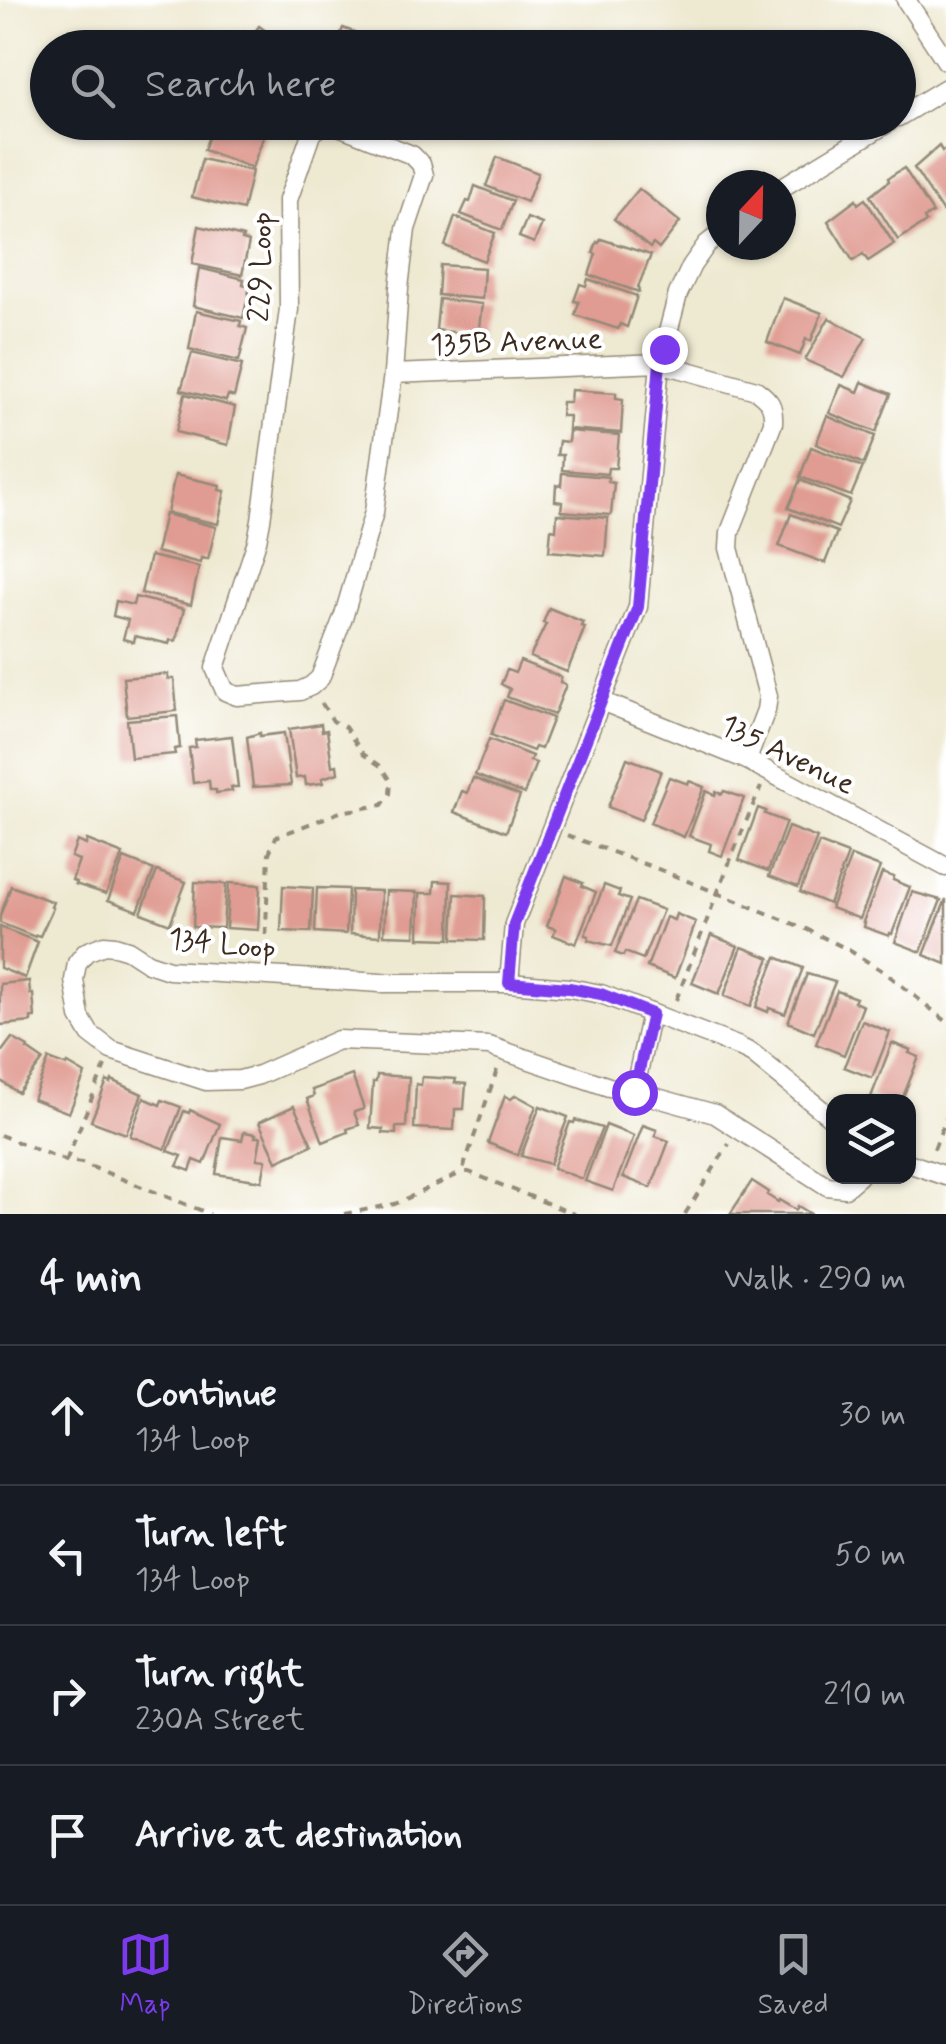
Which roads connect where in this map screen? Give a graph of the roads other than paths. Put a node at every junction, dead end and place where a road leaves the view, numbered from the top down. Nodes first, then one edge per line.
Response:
1 (906, 0) edge
2 (946, 61) edge
3 (946, 88) edge
4 (916, 106) edge
5 (309, 140) edge
6 (374, 140) edge
7 (860, 140) edge
8 (796, 179) edge
9 (706, 245) edge
10 (660, 363) junction
11 (393, 374) junction
12 (602, 701) junction
13 (747, 760) junction
14 (946, 867) edge
15 (509, 983) junction
16 (652, 1014) junction
17 (634, 1092) junction
18 (826, 1113) edge
19 (916, 1166) edge
20 (946, 1176) edge
21 (850, 1184) edge

1 - 2 street
3 - 4 street
5 - 11 street, 229 Loop
6 - 11 street, 229 Loop
7 - 8 street
9 - 10 street
10 - 11 street, 135B Avenue
10 - 12 street
10 - 13 street, 135B Avenue
12 - 13 street, 135 Avenue
12 - 15 street
13 - 14 street, 135 Avenue
15 - 16 street, 134 Loop
15 - 17 street, 134 Loop
16 - 17 street
16 - 18 street, 134 Loop
17 - 21 street, 134 Loop
19 - 20 street

